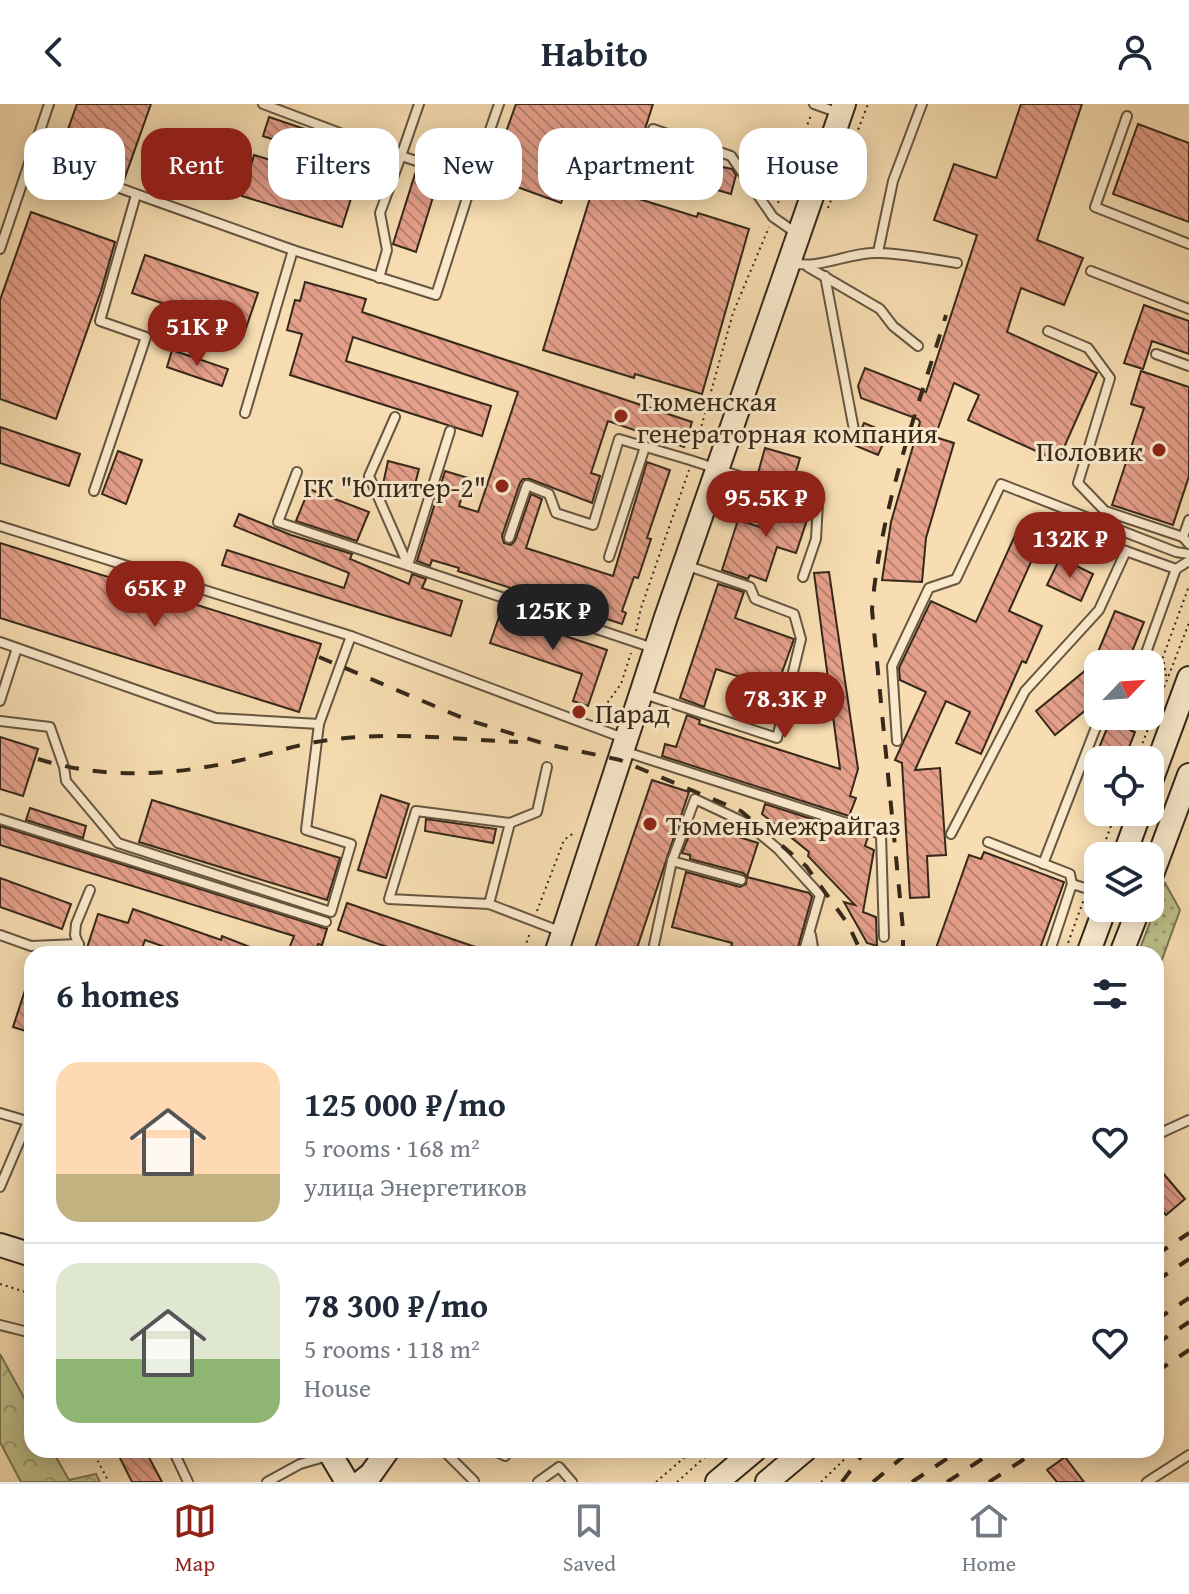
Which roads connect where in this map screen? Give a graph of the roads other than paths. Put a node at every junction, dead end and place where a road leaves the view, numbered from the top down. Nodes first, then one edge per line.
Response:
1 (49, 104) edge
2 (263, 104) edge
3 (419, 104) edge
4 (499, 104) edge
5 (815, 104) edge
6 (922, 104) edge
7 (842, 109) edge
8 (1127, 116) dead end
9 (40, 128) edge
10 (491, 128) edge
11 (723, 153) edge
12 (401, 156) junction
13 (415, 160) edge
14 (24, 175) edge
15 (125, 191) edge
16 (136, 195) junction
17 (466, 200) edge
18 (797, 233) junction
19 (1189, 244) edge
20 (0, 249) edge
21 (293, 250) junction
22 (878, 252) junction
23 (957, 263) dead end
24 (798, 264) junction
25 (1091, 271) dead end
26 (825, 276) junction
27 (379, 278) junction
28 (1189, 309) edge
29 (1048, 331) dead end
30 (918, 346) dead end
31 (1156, 354) dead end
32 (1189, 366) edge
33 (245, 413) dead end
34 (395, 417) dead end
35 (854, 430) dead end
36 (450, 431) dead end
37 (645, 447) junction
38 (718, 469) junction
39 (297, 472) dead end
40 (94, 491) dead end
41 (1189, 520) edge
42 (0, 526) edge
43 (1056, 526) dead end
44 (509, 538) dead end
45 (1186, 540) edge
46 (1126, 551) junction
47 (1189, 554) edge
48 (609, 557) dead end
49 (1189, 561) edge
50 (408, 565) junction
51 (684, 565) junction
52 (1176, 569) junction
53 (803, 577) dead end
54 (351, 636) junction
55 (0, 642) edge
56 (17, 648) junction
57 (657, 649) junction
58 (1147, 650) edge
59 (1178, 678) edge
60 (642, 694) junction
61 (0, 701) edge
62 (0, 721) edge
63 (319, 724) junction
64 (1095, 730) edge
65 (897, 741) dead end
66 (625, 745) junction
67 (1160, 746) edge
68 (547, 767) dead end
69 (1189, 775) edge
70 (0, 819) edge
71 (510, 823) junction
72 (951, 834) dead end
73 (988, 842) dead end
74 (1164, 842) edge
75 (672, 861) junction
76 (1043, 864) junction
77 (741, 880) dead end
78 (1072, 884) junction
79 (1084, 887) edge
80 (90, 890) dead end
81 (489, 904) junction
82 (326, 922) dead end
83 (1100, 922) edge
84 (1134, 922) edge
85 (811, 928) junction
86 (0, 936) edge
87 (884, 937) dead end
88 (559, 943) edge
89 (31, 946) edge
90 (79, 946) edge
91 (654, 946) edge
92 (805, 946) edge
93 (813, 946) edge
94 (1052, 946) edge
95 (1091, 946) edge
96 (1124, 946) edge
97 (0, 1113) edge
98 (24, 1120) edge
99 (1189, 1120) edge
100 (24, 1128) edge
101 (1164, 1131) edge
102 (0, 1187) edge
103 (0, 1245) edge
104 (24, 1252) edge
105 (0, 1325) edge
106 (24, 1331) edge
107 (1189, 1455) edge
108 (177, 1458) edge
109 (316, 1458) edge
110 (332, 1458) edge
111 (382, 1458) edge
112 (451, 1458) edge
113 (746, 1458) edge
114 (796, 1458) edge
115 (474, 1481) edge
116 (188, 1482) edge
117 (267, 1482) edge
118 (347, 1482) edge
119 (361, 1482) edge
120 (538, 1482) edge
121 (572, 1482) edge
122 (717, 1482) edge
123 (767, 1482) edge
124 (1147, 1482) edge

1 - 9 lane
2 - 12 lane
3 - 12 lane
4 - 10 lane
5 - 7 lane
6 - 22 lane
7 - 18 street
8 - 19 lane
11 - 18 lane
12 - 13 lane
12 - 27 lane
14 - 20 lane
15 - 16 lane
16 - 21 lane
16 - 40 lane
17 - 27 lane
18 - 24 street
21 - 27 lane
21 - 33 lane
22 - 23 lane
22 - 24 lane
24 - 26 lane
24 - 38 street
25 - 28 lane
26 - 30 lane
26 - 35 lane
29 - 45 lane
31 - 32 lane
34 - 50 lane
36 - 50 lane
37 - 38 lane
37 - 44 lane
37 - 48 lane
38 - 51 street
38 - 53 lane
39 - 50 lane
41 - 45 lane
42 - 54 lane
43 - 46 lane
46 - 52 lane
46 - 72 lane
47 - 65 lane
49 - 52 lane
50 - 57 lane
51 - 57 street
51 - 60 lane
52 - 58 lane
54 - 63 lane
54 - 66 lane
55 - 56 lane
56 - 61 lane
56 - 63 lane
57 - 60 street
59 - 67 street
60 - 66 street
62 - 63 lane
64 - 76 lane
66 - 87 lane
66 - 88 street
68 - 71 lane
69 - 74 street
70 - 82 lane
71 - 81 lane
71 - 81 lane
73 - 76 lane
75 - 77 lane
75 - 85 lane
75 - 91 lane
76 - 78 lane
78 - 79 lane
78 - 94 lane
80 - 90 lane
81 - 88 lane
83 - 95 street
84 - 96 street
85 - 92 lane
85 - 93 lane
86 - 89 lane
97 - 98 lane
99 - 101 lane
100 - 102 lane
103 - 104 street
105 - 106 lane
107 - 124 lane
108 - 116 lane
109 - 117 lane
110 - 118 street
111 - 119 street
112 - 115 lane
113 - 122 street
114 - 123 street
120 - 121 lane

